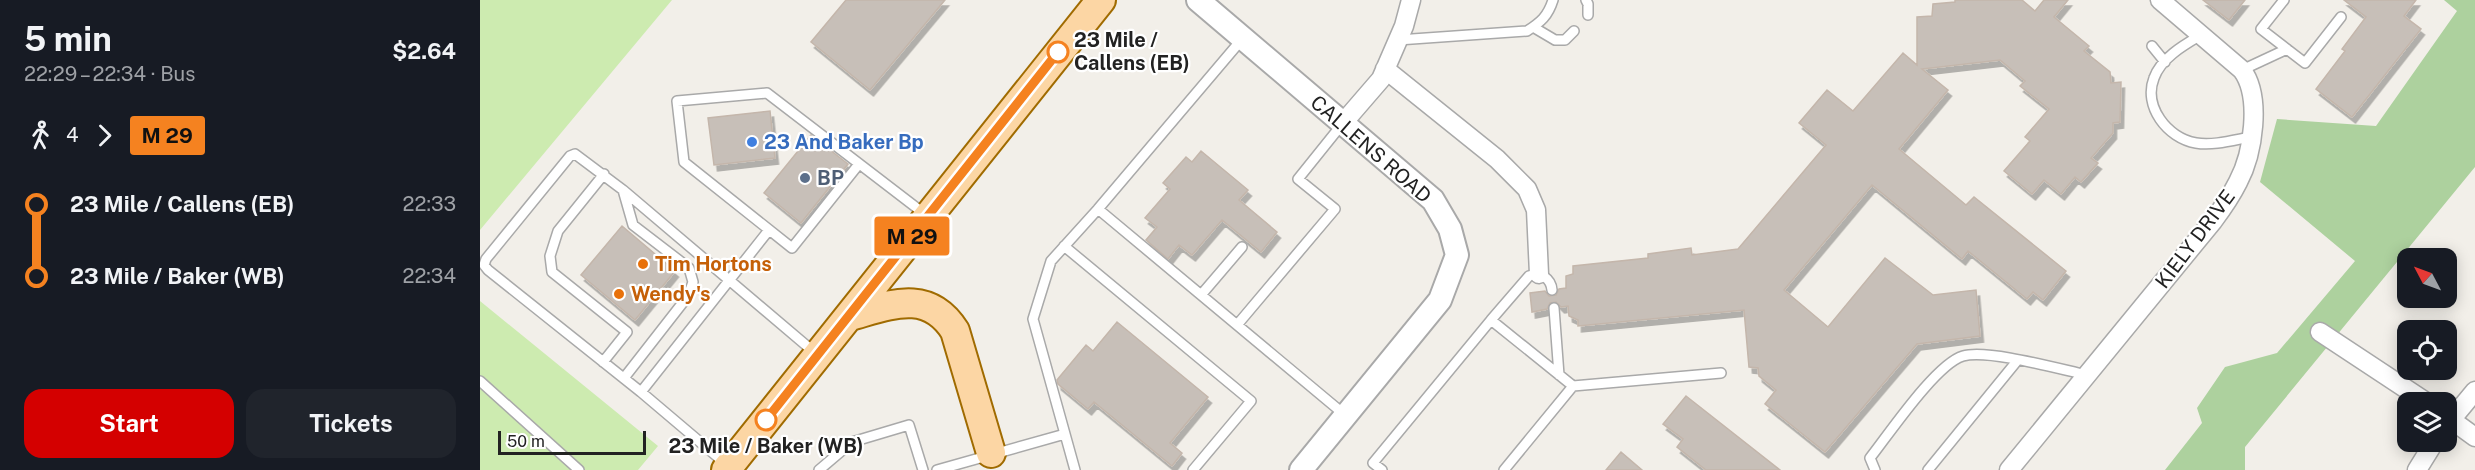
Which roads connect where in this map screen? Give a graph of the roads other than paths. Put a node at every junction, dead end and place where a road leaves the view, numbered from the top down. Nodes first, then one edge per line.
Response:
1 (1101, 0) edge
2 (1198, 0) edge
3 (1411, 0) edge
4 (1552, 0) edge
5 (1586, 0) edge
6 (2160, 0) edge
7 (2284, 0) edge
8 (1588, 15) dead end
9 (2341, 17) dead end
10 (1533, 27) junction
11 (1574, 32) dead end
12 (2201, 35) junction
13 (1243, 38) junction
14 (1398, 40) junction
15 (2152, 46) dead end
16 (2287, 49) junction
17 (2165, 62) junction
18 (1385, 69) junction
19 (2242, 70) junction
20 (1343, 123) junction
21 (2251, 137) junction
22 (859, 164) junction
23 (604, 174) junction
24 (623, 190) junction
25 (1098, 209) junction
26 (928, 216) junction
27 (770, 230) junction
28 (1064, 246) junction
29 (1242, 247) dead end
30 (1539, 274) junction
31 (730, 282) junction
32 (1552, 290) dead end
33 (1201, 295) junction
34 (1554, 309) dead end
35 (850, 316) junction
36 (1491, 320) junction
37 (1237, 325) junction
38 (2320, 332) dead end
39 (819, 356) junction
40 (2017, 361) junction
41 (603, 362) junction
42 (1721, 373) dead end
43 (1559, 375) junction
44 (2087, 375) junction
45 (624, 378) junction
46 (480, 381) edge
47 (1573, 386) junction
48 (2475, 391) edge
49 (641, 392) junction
50 (2411, 392) edge
51 (2457, 410) edge
52 (1346, 415) junction
53 (2457, 426) edge
54 (1065, 434) junction
55 (2475, 437) edge
56 (2428, 452) edge
57 (995, 462) edge
58 (727, 468) edge
59 (579, 470) edge
60 (819, 470) edge
61 (923, 470) edge
62 (937, 470) edge
63 (1075, 470) edge
64 (1193, 470) edge
65 (1300, 470) edge
66 (1382, 470) edge
67 (1504, 470) edge
68 (1875, 470) edge
69 (1928, 470) edge
70 (2009, 470) edge
71 (2417, 470) edge

1 - 26 main road
2 - 13 street, CALLENS ROAD
3 - 14 street
4 - 10 lane
5 - 8 lane
6 - 12 street, KIELY DRIVE
7 - 16 lane
9 - 16 lane
10 - 11 lane
10 - 14 lane
12 - 17 lane
12 - 19 street, KIELY DRIVE
13 - 20 street, CALLENS ROAD
13 - 25 lane
14 - 18 street
15 - 17 lane
16 - 19 lane
17 - 21 lane
18 - 20 street
18 - 30 street
19 - 21 street, KIELY DRIVE
20 - 37 lane
20 - 52 street, CALLENS ROAD
21 - 44 street, KIELY DRIVE
22 - 26 lane
22 - 27 lane
22 - 27 lane
23 - 24 lane
23 - 41 lane
23 - 41 lane
24 - 31 lane
24 - 45 lane
25 - 28 lane
25 - 33 lane
26 - 35 main road
27 - 31 lane
28 - 54 lane
28 - 64 lane
29 - 33 lane
30 - 32 lane
30 - 36 lane
31 - 39 lane
31 - 49 lane
33 - 37 lane
34 - 43 lane
35 - 39 main road
35 - 57 main road
36 - 43 lane
36 - 66 lane
37 - 52 lane
38 - 50 street
39 - 58 main road
40 - 44 lane
40 - 68 lane
40 - 69 lane
41 - 45 lane
42 - 47 lane
43 - 47 lane
44 - 70 street, KIELY DRIVE
45 - 49 lane
46 - 59 lane
47 - 67 lane
48 - 51 street
49 - 58 lane
52 - 65 street, CALLENS ROAD
53 - 55 street
54 - 57 lane
54 - 63 lane
56 - 71 street
57 - 62 lane
60 - 61 lane

